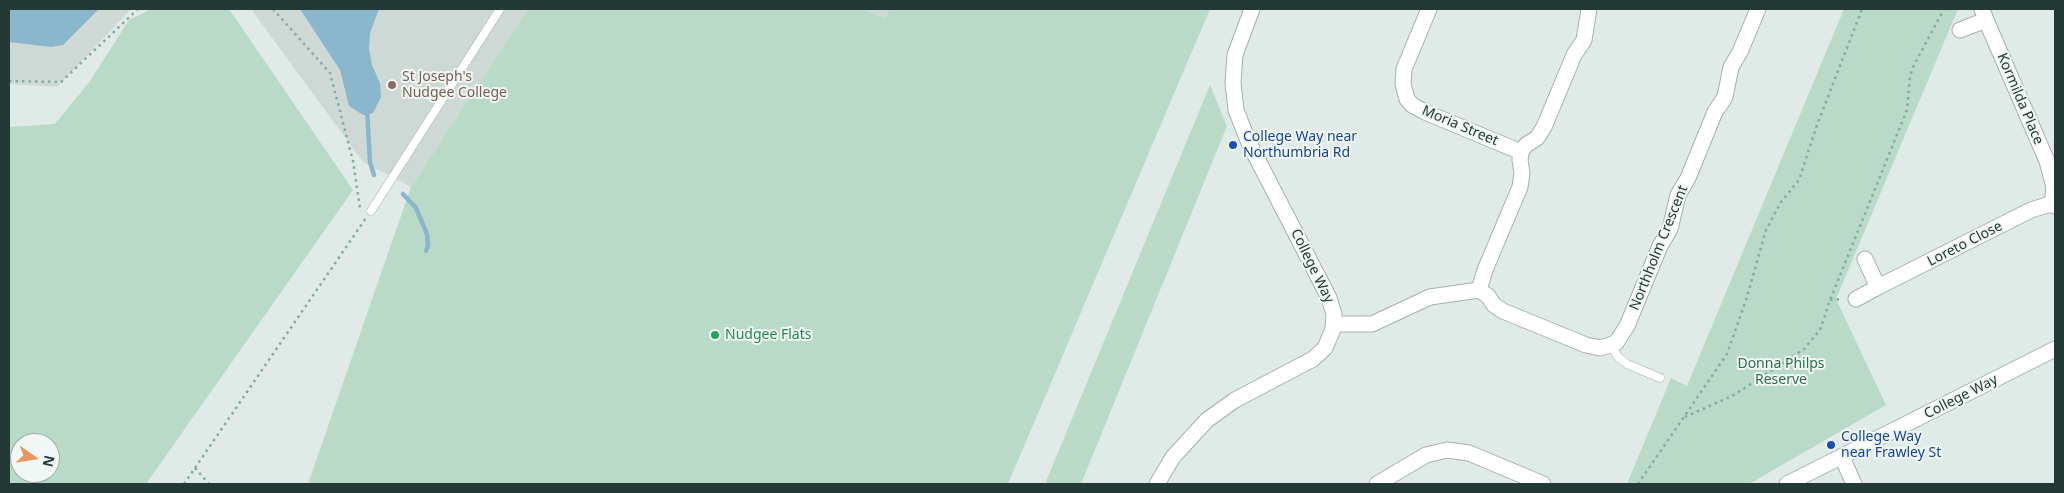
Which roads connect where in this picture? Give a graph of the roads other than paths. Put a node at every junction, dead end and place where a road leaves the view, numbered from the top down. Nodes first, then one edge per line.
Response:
1 (500, 9) edge
2 (1252, 9) edge
3 (1429, 9) edge
4 (1590, 9) edge
5 (1758, 9) edge
6 (1984, 14) edge
7 (1960, 30) dead end
8 (1521, 152) junction
9 (2054, 205) edge
10 (371, 211) road end
11 (1865, 259) dead end
12 (1878, 288) junction
13 (1479, 290) junction
14 (1856, 298) dead end
15 (1334, 324) junction
16 (1611, 346) junction
17 (2055, 349) edge
18 (1660, 378) dead end
19 (1842, 457) junction
20 (1157, 484) edge
21 (1377, 484) edge
22 (1543, 484) edge
23 (1787, 484) edge
24 (1854, 484) edge

1 - 10 lane
2 - 15 street, College Way
3 - 8 street, Moria Street
4 - 8 street
5 - 16 street, Northholm Crescent
6 - 7 street, Kormilda Place
6 - 9 street, Kormilda Place
8 - 13 street
9 - 12 street, Loreto Close
11 - 12 street
12 - 14 street, Loreto Close
13 - 15 street
13 - 16 street
15 - 20 street
16 - 18 lane
17 - 19 street, College Way
19 - 23 street, College Way
19 - 24 street
21 - 22 street

